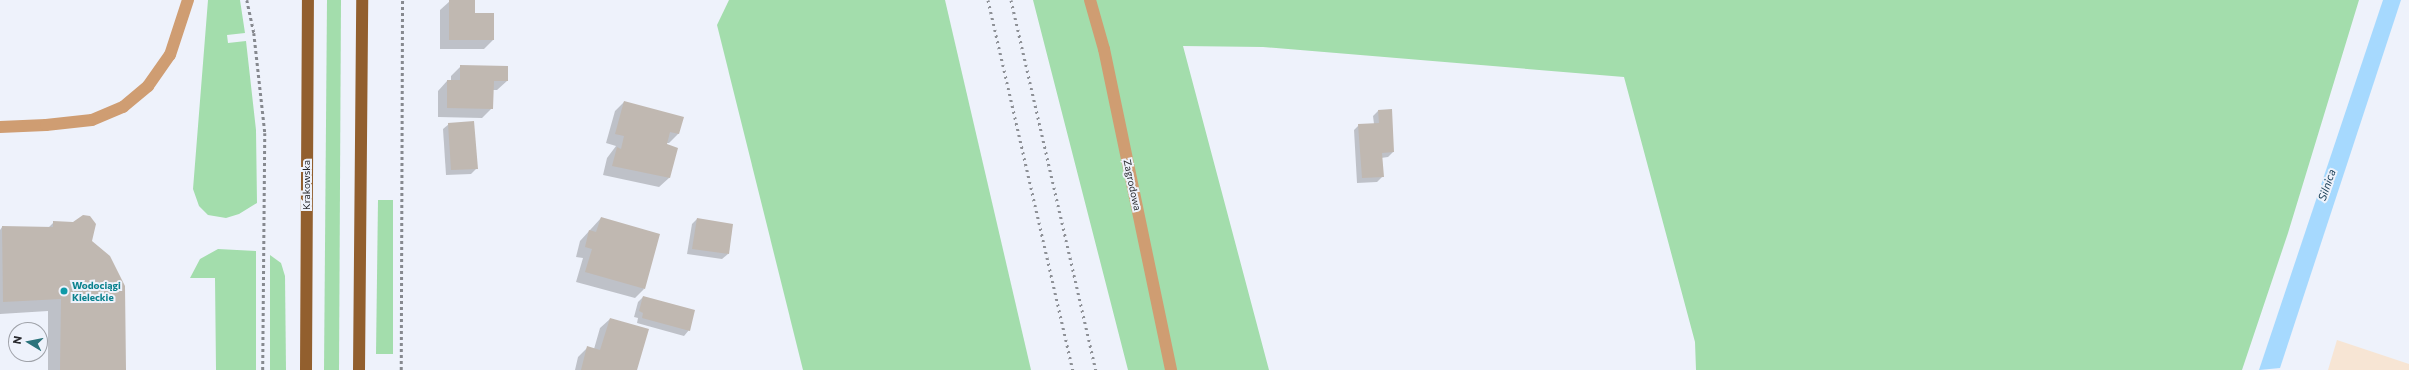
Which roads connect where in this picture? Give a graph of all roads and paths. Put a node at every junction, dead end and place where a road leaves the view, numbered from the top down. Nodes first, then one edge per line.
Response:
1 (188, 0) edge
2 (247, 0) edge
3 (308, 0) edge
4 (362, 0) edge
5 (402, 0) edge
6 (1090, 0) edge
7 (0, 127) edge
8 (263, 370) edge
9 (306, 370) edge
10 (359, 370) edge
11 (401, 370) edge
12 (1171, 370) edge

1 - 7 street
2 - 8 path
3 - 9 main road, Krakowska
4 - 10 main road
5 - 11 path
6 - 12 street, Zagrodowa

